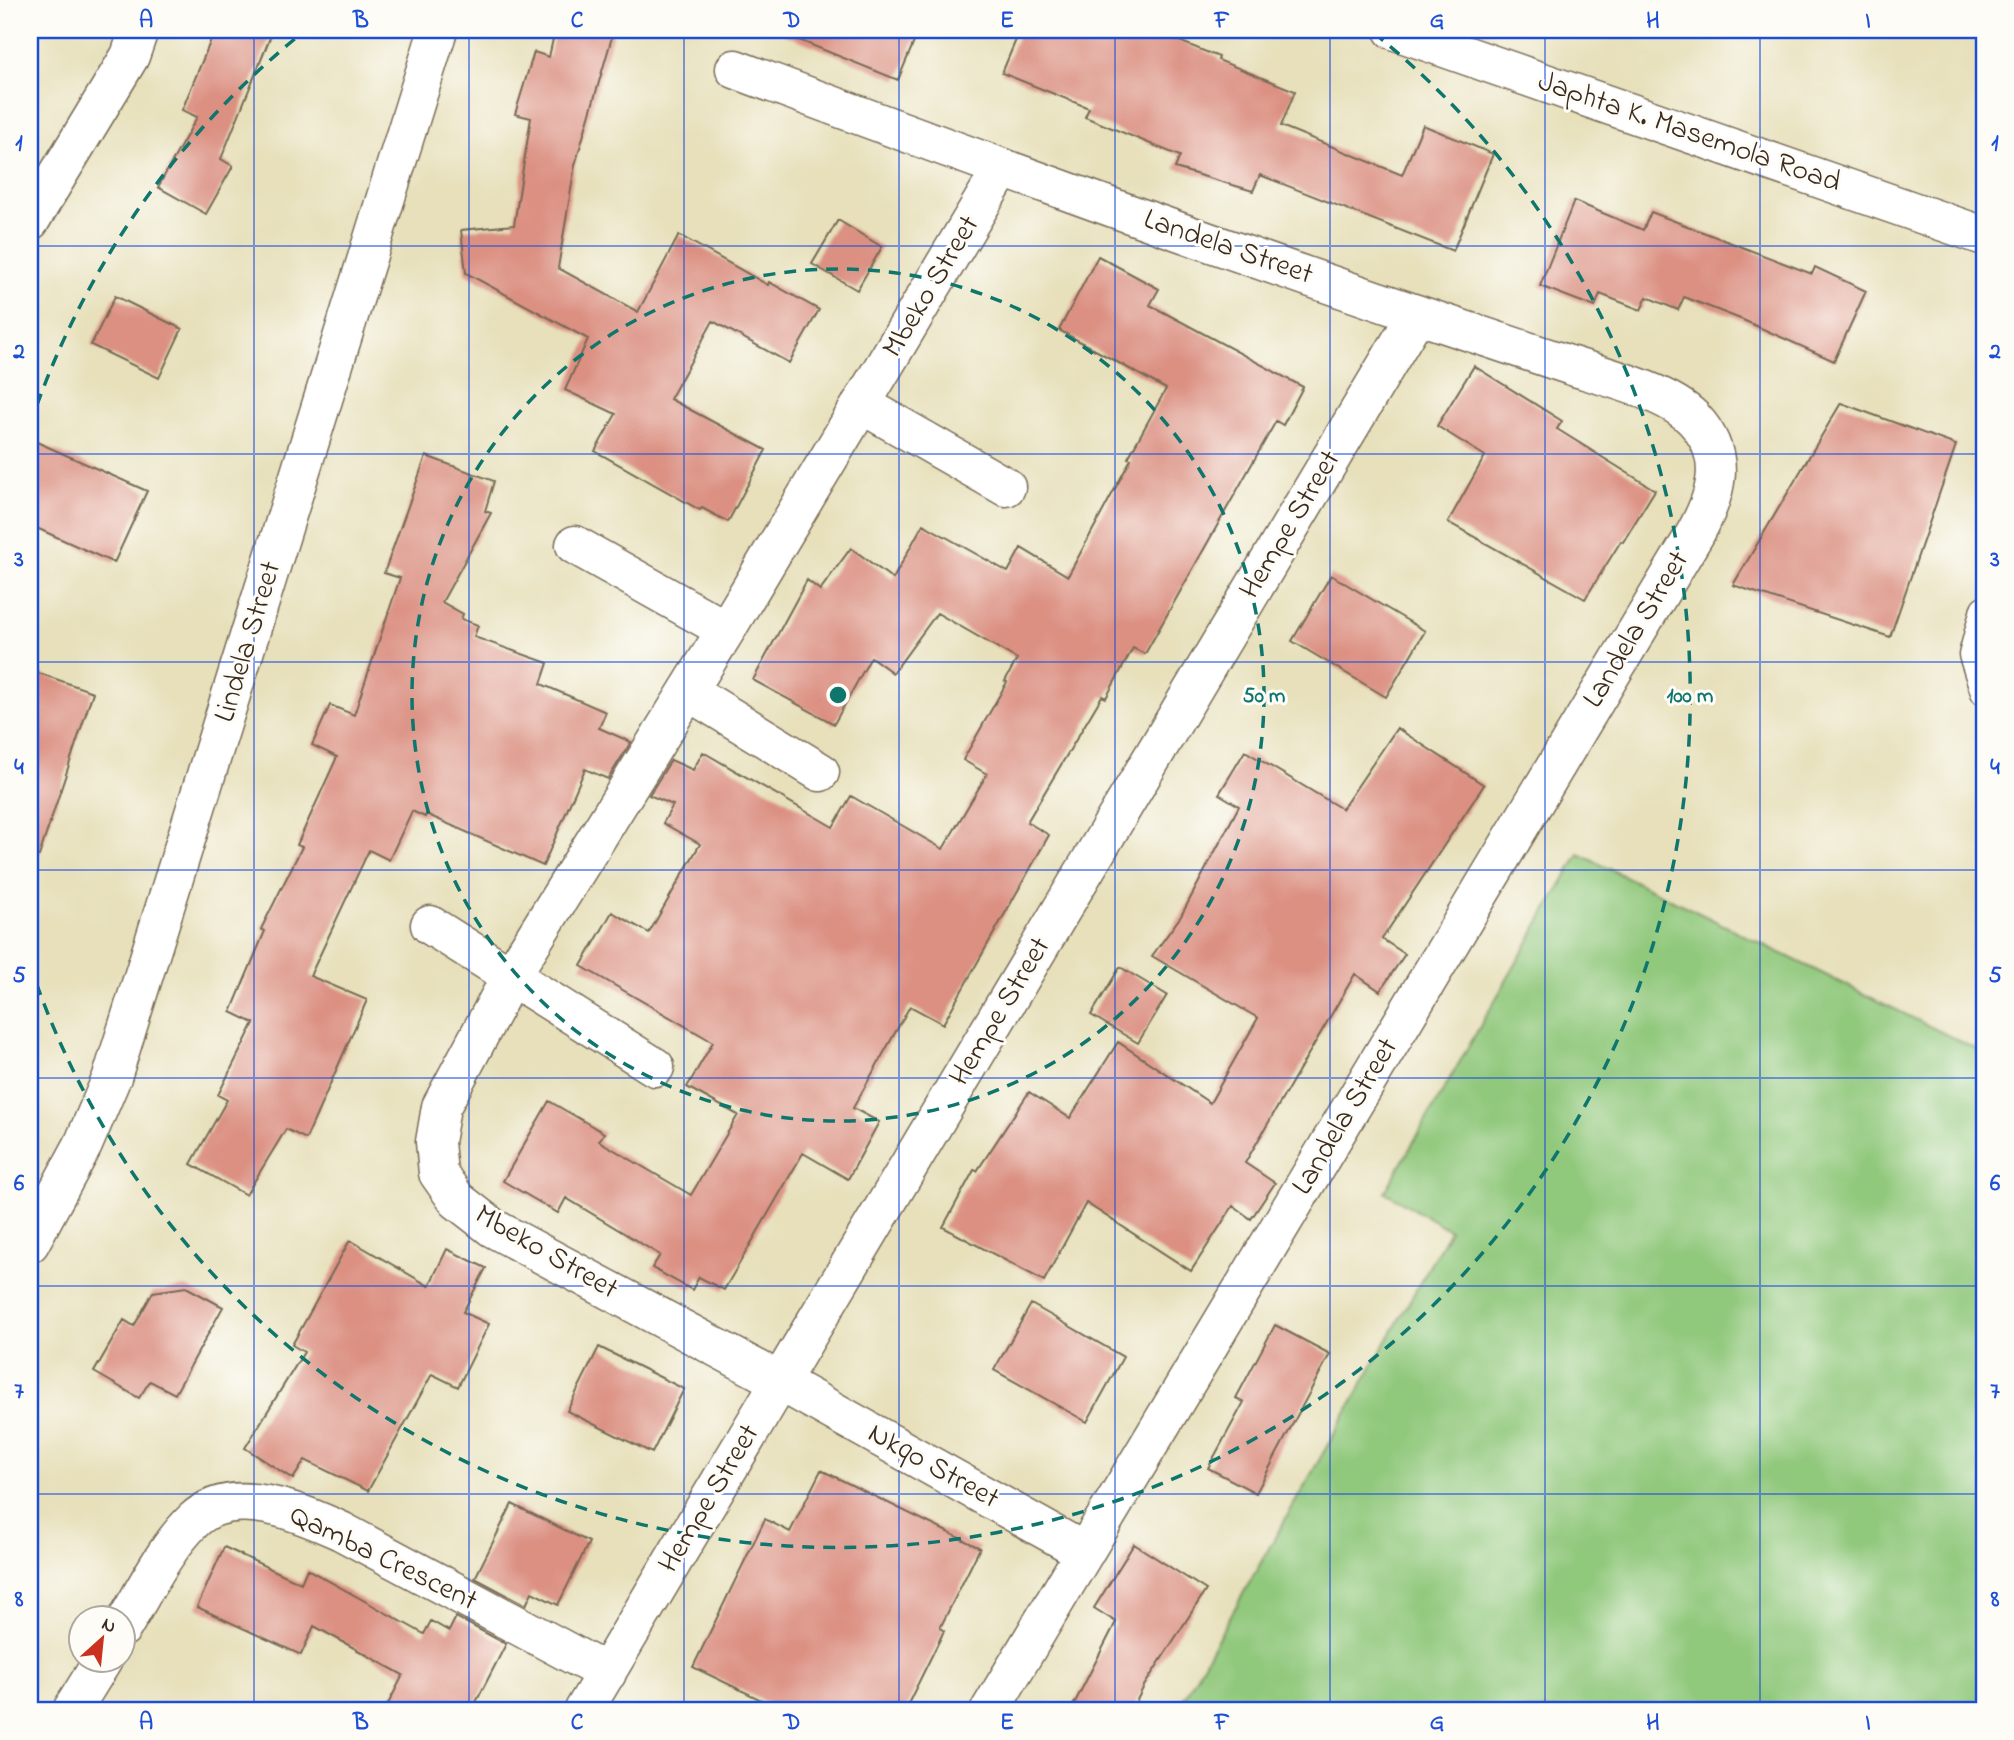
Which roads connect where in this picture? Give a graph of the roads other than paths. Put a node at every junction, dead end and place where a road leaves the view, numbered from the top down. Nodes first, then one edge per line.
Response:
1 (139, 30) edge
2 (438, 30) edge
3 (1393, 30) edge
4 (735, 69) dead end
5 (1002, 169) junction
6 (30, 221) edge
7 (1984, 236) edge
8 (1417, 314) junction
9 (861, 404) junction
10 (1006, 487) dead end
11 (575, 545) dead end
12 (1984, 609) edge
13 (726, 630) junction
14 (688, 691) junction
15 (1984, 692) edge
16 (820, 772) dead end
17 (430, 925) dead end
18 (511, 976) junction
19 (655, 1067) dead end
20 (30, 1243) edge
21 (781, 1382) junction
22 (1085, 1552) junction
23 (136, 1606) edge
24 (607, 1673) junction
25 (94, 1674) edge
26 (72, 1710) edge
27 (584, 1710) edge
28 (990, 1710) edge

1 - 6 street
2 - 20 street, Lindela Street
3 - 7 street, Japhta K. Masemola Road
4 - 5 street, Landela Street
5 - 8 street, Landela Street
5 - 9 street, Mbeko Street
8 - 21 street, Hempe Street
8 - 22 street, Landela Street
9 - 10 street
9 - 13 street, Mbeko Street
11 - 13 street
12 - 15 lane
13 - 14 street, Mbeko Street
14 - 16 street
14 - 18 street, Mbeko Street
17 - 18 street
18 - 19 street
18 - 21 street, Mbeko Street
21 - 22 street, Nkqo Street
21 - 24 street, Hempe Street
22 - 28 street, Landela Street
23 - 24 street, Qamba Crescent
24 - 27 street, Hempe Street
25 - 26 street

